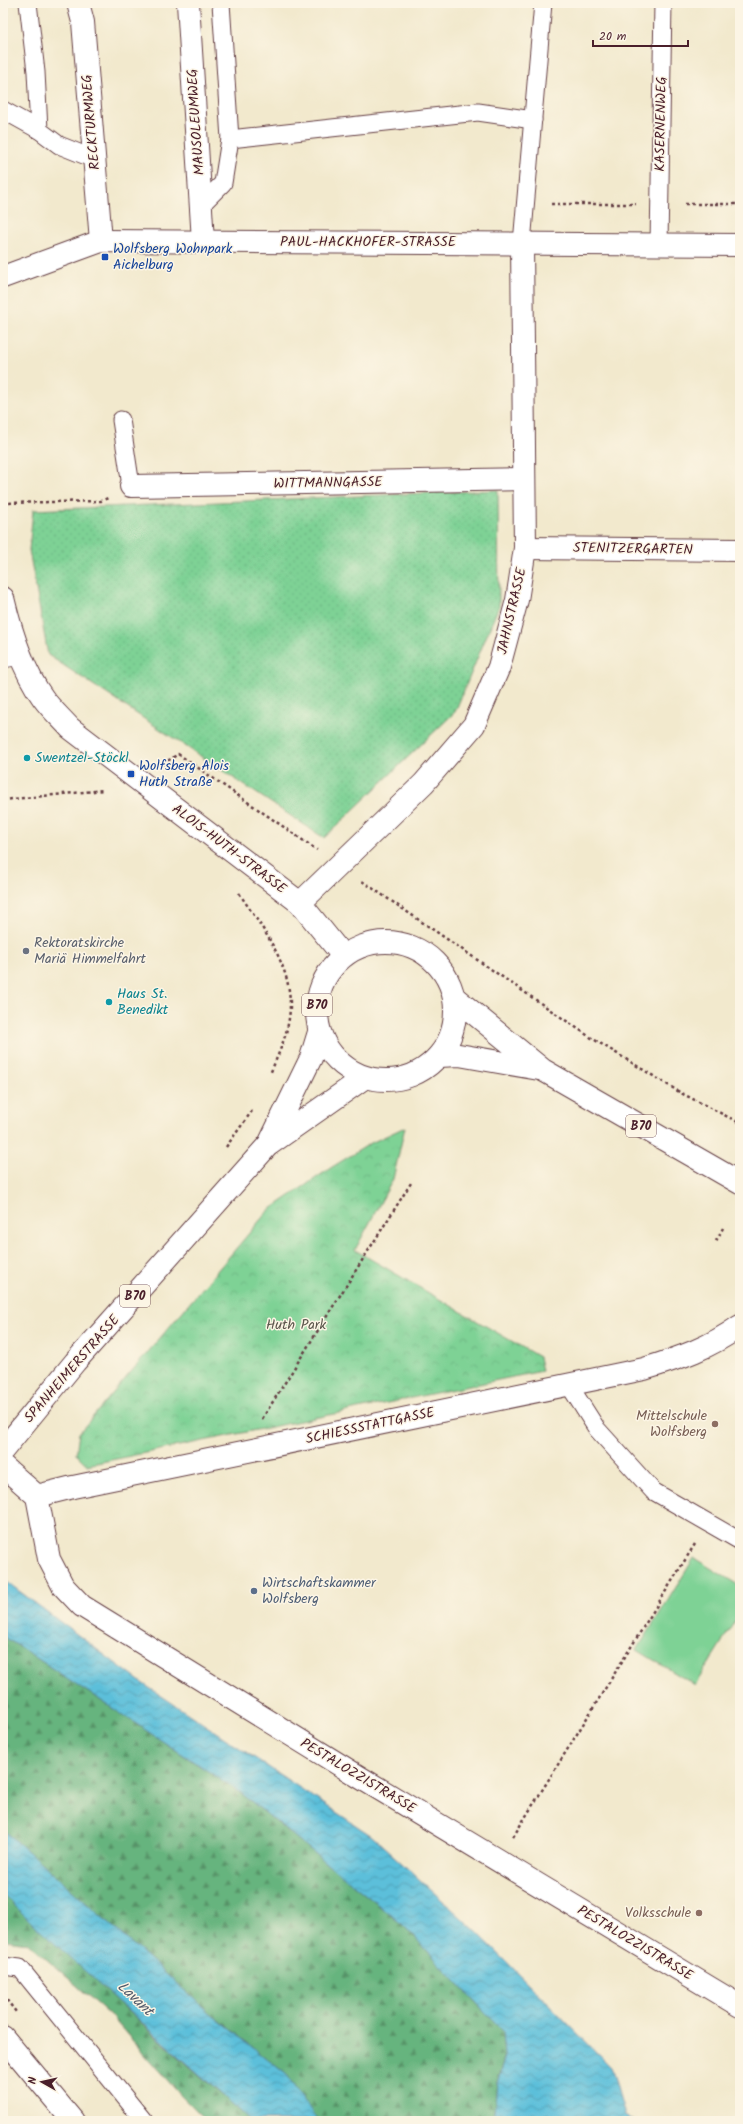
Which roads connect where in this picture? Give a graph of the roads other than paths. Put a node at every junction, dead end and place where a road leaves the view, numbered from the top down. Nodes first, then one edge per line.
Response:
1 (28, 3) edge
2 (78, 3) edge
3 (188, 3) edge
4 (221, 3) edge
5 (543, 3) edge
6 (663, 3) edge
7 (3, 110) edge
8 (533, 120) junction
9 (39, 130) junction
10 (230, 139) junction
11 (94, 159) junction
12 (201, 205) junction
13 (101, 241) junction
14 (203, 241) junction
15 (522, 243) junction
16 (659, 244) junction
17 (740, 245) edge
18 (3, 277) edge
19 (121, 420) dead end
20 (524, 479) junction
21 (131, 486) joint
22 (525, 548) junction
23 (740, 550) edge
24 (3, 598) edge
25 (12, 658) edge
26 (300, 903) junction
27 (343, 956) junction
28 (454, 997) junction
29 (319, 1032) junction
30 (439, 1056) junction
31 (543, 1070) junction
32 (364, 1078) junction
33 (269, 1144) junction
34 (740, 1183) edge
35 (740, 1326) edge
36 (569, 1385) junction
37 (3, 1450) edge
38 (3, 1466) edge
39 (37, 1496) junction
40 (740, 1542) edge
41 (3, 1966) edge
42 (740, 2006) edge
43 (3, 2037) edge
44 (73, 2121) edge
45 (144, 2121) edge

1 - 9 lane
2 - 11 street, RECKTURMWEG
3 - 12 street, MAUSOLEUMWEG
4 - 10 lane
5 - 8 lane
6 - 16 lane, KASERNENWEG
7 - 9 lane
8 - 10 lane
8 - 15 lane
9 - 11 lane
10 - 12 lane
11 - 13 street, RECKTURMWEG
12 - 14 street, MAUSOLEUMWEG
13 - 14 street, PAUL-HACKHOFER-STRASSE
13 - 18 street, PAUL-HACKHOFER-STRASSE
14 - 15 street, PAUL-HACKHOFER-STRASSE
15 - 16 street, PAUL-HACKHOFER-STRASSE
15 - 20 street, JAHNSTRASSE
16 - 17 street, PAUL-HACKHOFER-STRASSE
19 - 21 lane
20 - 21 street, WITTMANNGASSE
20 - 22 street, JAHNSTRASSE
22 - 23 street, STENITZERGARTEN
22 - 26 street, JAHNSTRASSE
24 - 25 street, ALOIS-HUTH-STRASSE
25 - 26 street, ALOIS-HUTH-STRASSE
26 - 27 street, ALOIS-HUTH-STRASSE
27 - 28 street, B70
27 - 29 street, B70
28 - 30 street, B70
28 - 31 street, B70
29 - 32 street, B70
29 - 33 street, SPANHEIMERSTRASSE / B70
30 - 31 street, B70
30 - 32 street, B70
31 - 34 street, B70
32 - 33 street, SPANHEIMERSTRASSE / B70
33 - 37 street, SPANHEIMERSTRASSE / B70
35 - 36 street, SCHIESSSTATTGASSE
36 - 39 street, SCHIESSSTATTGASSE
36 - 40 lane
38 - 39 street
39 - 42 street, PESTALOZZISTRASSE
41 - 45 lane
43 - 44 street

